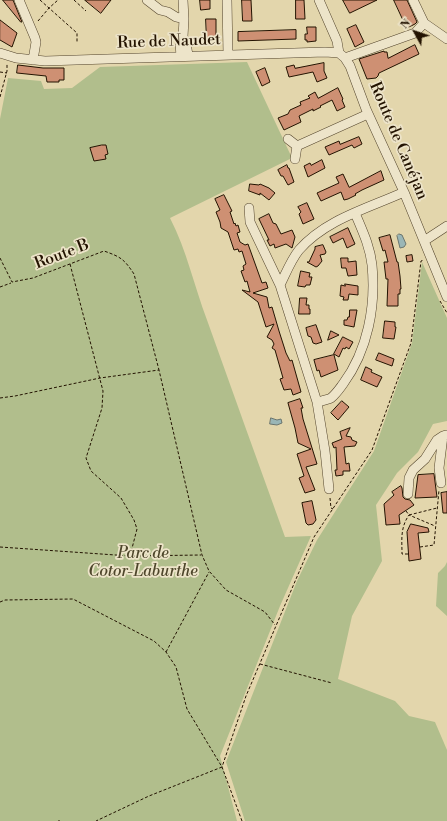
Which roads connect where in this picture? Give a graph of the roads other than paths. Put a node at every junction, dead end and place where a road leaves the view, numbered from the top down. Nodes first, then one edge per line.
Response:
1 (19, 0) edge
2 (147, 0) edge
3 (183, 0) edge
4 (227, 0) edge
5 (319, 0) edge
6 (413, 0) edge
7 (184, 19) junction
8 (424, 23) junction
9 (447, 40) edge
10 (0, 53) edge
11 (228, 55) junction
12 (342, 55) junction
13 (184, 56) junction
14 (33, 60) junction
15 (368, 114) junction
16 (288, 139) dead end
17 (297, 146) junction
18 (295, 159) dead end
19 (404, 192) junction
20 (249, 208) dead end
21 (355, 213) junction
22 (447, 226) edge
23 (424, 241) junction
24 (280, 285) junction
25 (447, 297) edge
26 (317, 402) junction
27 (445, 435) edge
28 (440, 483) road end
29 (329, 489) road end
30 (408, 494) dead end

1 - 14 street
2 - 7 street
3 - 7 street
4 - 11 street
5 - 12 street, Route de Canéjan
6 - 8 street
7 - 13 street
8 - 9 street
8 - 12 street
10 - 14 street, Rue de Naudet
11 - 12 street, Rue de Naudet
11 - 13 street, Rue de Naudet
12 - 15 street, Route de Canéjan
13 - 14 street, Rue de Naudet
15 - 17 street
15 - 19 street, Route de Canéjan
16 - 17 street
17 - 18 street
19 - 21 street
19 - 23 street, Route de Canéjan
20 - 24 street
21 - 24 street
21 - 26 street
22 - 23 street
23 - 25 street, Route de Canéjan
24 - 26 street
26 - 29 street
27 - 28 street
27 - 30 street

